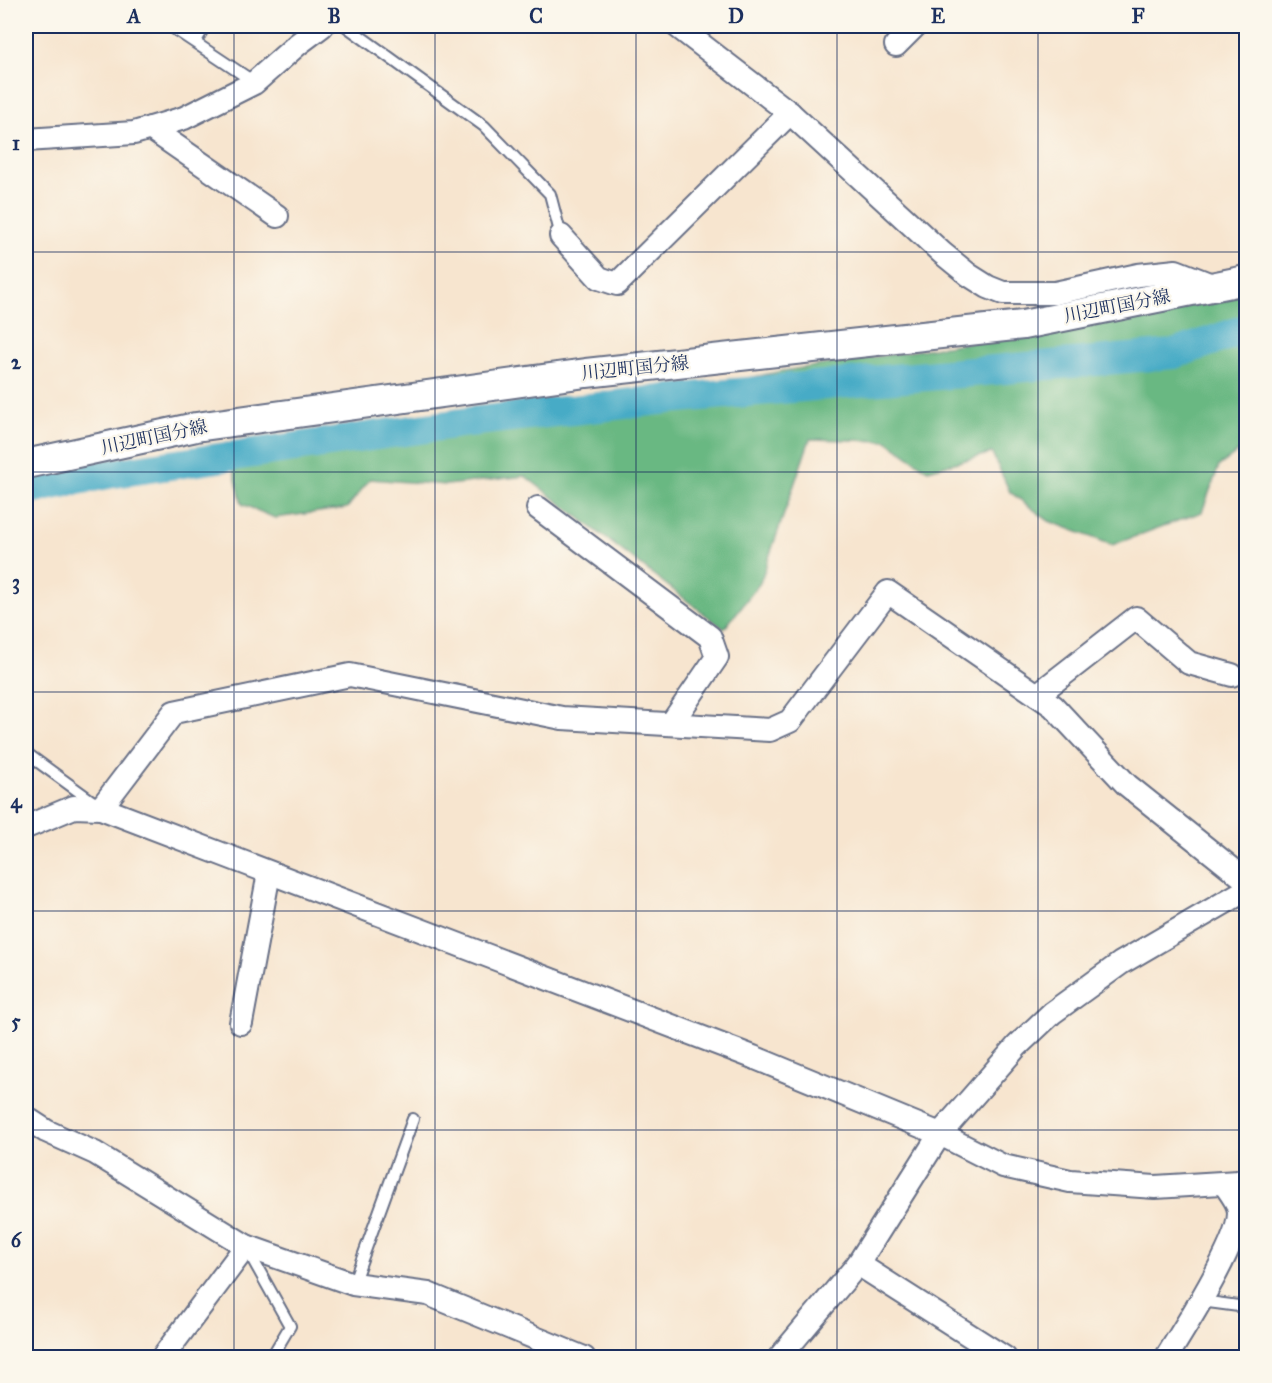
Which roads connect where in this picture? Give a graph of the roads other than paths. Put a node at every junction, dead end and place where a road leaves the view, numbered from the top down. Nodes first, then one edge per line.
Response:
1 (170, 26) edge
2 (205, 26) edge
3 (322, 26) edge
4 (346, 26) edge
5 (677, 26) edge
6 (915, 26) edge
7 (196, 41) junction
8 (896, 45) dead end
9 (254, 82) junction
10 (790, 113) junction
11 (150, 128) junction
12 (26, 140) edge
13 (277, 216) dead end
14 (561, 237) joint
15 (1246, 280) edge
16 (1216, 287) junction
17 (26, 464) edge
18 (538, 508) dead end
19 (1232, 675) dead end
20 (1037, 695) junction
21 (671, 724) junction
22 (26, 753) edge
23 (101, 808) junction
24 (26, 827) edge
25 (270, 873) junction
26 (1246, 880) edge
27 (1246, 890) edge
28 (241, 1023) dead end
29 (26, 1118) edge
30 (413, 1119) dead end
31 (940, 1134) junction
32 (1246, 1179) edge
33 (1224, 1183) junction
34 (246, 1246) junction
35 (858, 1264) junction
36 (353, 1284) junction
37 (1201, 1301) junction
38 (1246, 1307) edge
39 (162, 1358) edge
40 (271, 1358) edge
41 (584, 1358) edge
42 (779, 1358) edge
43 (1005, 1358) edge
44 (1166, 1358) edge

1 - 7 lane
2 - 7 lane
3 - 9 street
4 - 14 lane
5 - 10 street
6 - 8 street
7 - 9 lane
9 - 11 street
10 - 14 street
10 - 16 street
11 - 12 street
11 - 13 street
15 - 16 street, 川辺町国分線
16 - 17 street, 川辺町国分線
18 - 21 street
19 - 20 street
20 - 21 street
20 - 26 street
21 - 23 street
22 - 23 lane
23 - 24 street
23 - 25 street
25 - 28 street
25 - 31 street
27 - 31 street
29 - 34 street
30 - 36 lane
31 - 33 street
31 - 35 street
32 - 33 street
33 - 37 street
34 - 36 street
34 - 39 street
34 - 40 lane
35 - 42 street
35 - 43 street
36 - 41 street
37 - 38 lane
37 - 44 street

